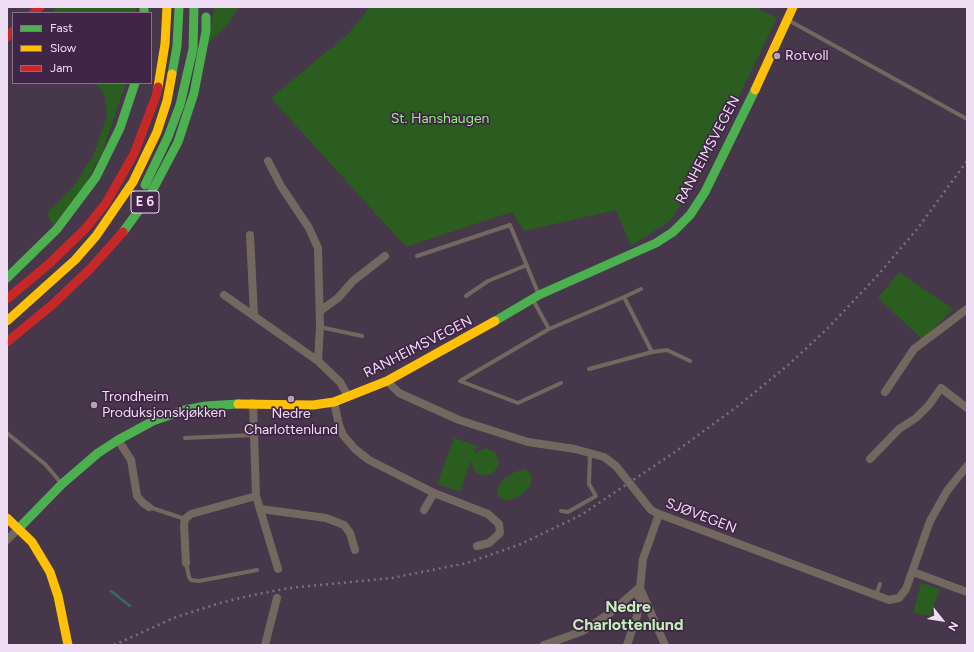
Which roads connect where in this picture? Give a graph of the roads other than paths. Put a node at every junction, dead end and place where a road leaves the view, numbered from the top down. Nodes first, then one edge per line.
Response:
1 (167, 7) edge
2 (179, 7) edge
3 (194, 7) edge
4 (208, 7) edge
5 (793, 7) edge
6 (206, 17) junction
7 (788, 20) junction
8 (193, 50) junction
9 (134, 84) edge
10 (967, 119) edge
11 (268, 161) dead end
12 (250, 236) dead end
13 (385, 256) dead end
14 (417, 256) dead end
15 (75, 260) junction
16 (526, 265) junction
17 (7, 278) edge
18 (641, 289) dead end
19 (224, 295) dead end
20 (466, 296) dead end
21 (536, 297) junction
22 (624, 297) junction
23 (7, 299) edge
24 (967, 309) edge
25 (320, 311) junction
26 (254, 315) junction
27 (7, 321) edge
28 (320, 327) junction
29 (548, 330) junction
30 (362, 336) dead end
31 (7, 342) edge
32 (652, 352) junction
33 (318, 361) junction
34 (690, 361) dead end
35 (589, 369) dead end
36 (387, 381) junction
37 (561, 383) dead end
38 (885, 392) dead end
39 (348, 396) junction
40 (334, 402) junction
41 (253, 403) junction
42 (967, 408) edge
43 (7, 433) edge
44 (253, 435) junction
45 (185, 438) dead end
46 (118, 440) junction
47 (590, 453) junction
48 (870, 459) dead end
49 (967, 466) edge
50 (62, 484) junction
51 (434, 493) junction
52 (256, 496) junction
53 (149, 507) joint
54 (260, 509) junction
55 (424, 510) dead end
56 (561, 511) dead end
57 (659, 514) junction
58 (7, 518) edge
59 (185, 519) junction
60 (19, 528) junction
61 (7, 540) edge
62 (477, 546) dead end
63 (355, 550) dead end
64 (186, 563) joint
65 (278, 569) dead end
66 (257, 570) dead end
67 (913, 572) junction
68 (880, 584) dead end
69 (640, 587) junction
70 (967, 592) edge
71 (876, 596) junction
72 (277, 598) dead end
73 (68, 645) edge
74 (265, 645) edge
75 (544, 645) edge
76 (627, 645) edge
77 (665, 645) edge

1 - 23 main road, E 6
2 - 15 main road, E 6
3 - 8 main road, E 6
4 - 6 main road, E 6
5 - 7 main road, RANHEIMSVEGEN
6 - 8 main road, E 6
6 - 31 main road, E 6
7 - 10 lane
7 - 21 main road, RANHEIMSVEGEN
8 - 15 main road, E 6
9 - 17 main road
11 - 25 street
12 - 26 street
13 - 25 street
14 - 16 lane
15 - 27 main road, E 6
16 - 20 lane, RANHEIMSVEGEN
16 - 21 lane
18 - 22 lane
19 - 26 street
21 - 29 lane
21 - 36 main road, RANHEIMSVEGEN
22 - 29 lane
22 - 32 lane
24 - 38 street
25 - 28 street
26 - 33 street
28 - 30 lane
28 - 33 street
29 - 37 lane
32 - 34 lane
32 - 35 lane
33 - 39 street
36 - 39 main road, RANHEIMSVEGEN
36 - 47 street, SJØVEGEN
39 - 40 main road, RANHEIMSVEGEN
40 - 41 main road, RANHEIMSVEGEN
40 - 51 street
41 - 44 street
41 - 46 main road, RANHEIMSVEGEN
42 - 48 street
43 - 50 lane
44 - 45 lane
44 - 52 street
46 - 50 main road, RANHEIMSVEGEN
46 - 53 street
47 - 56 lane
47 - 57 street, SJØVEGEN
49 - 67 street
50 - 60 main road, RANHEIMSVEGEN
51 - 55 street
51 - 62 street
52 - 54 street
52 - 59 street
53 - 59 lane
54 - 63 street
54 - 65 street
57 - 69 street
57 - 71 street, SJØVEGEN
58 - 60 main road
59 - 64 street
60 - 61 street
60 - 73 main road
64 - 66 lane
67 - 70 street
67 - 71 street, SJØVEGEN
68 - 71 lane
69 - 75 street
69 - 76 street
69 - 77 street
72 - 74 street

